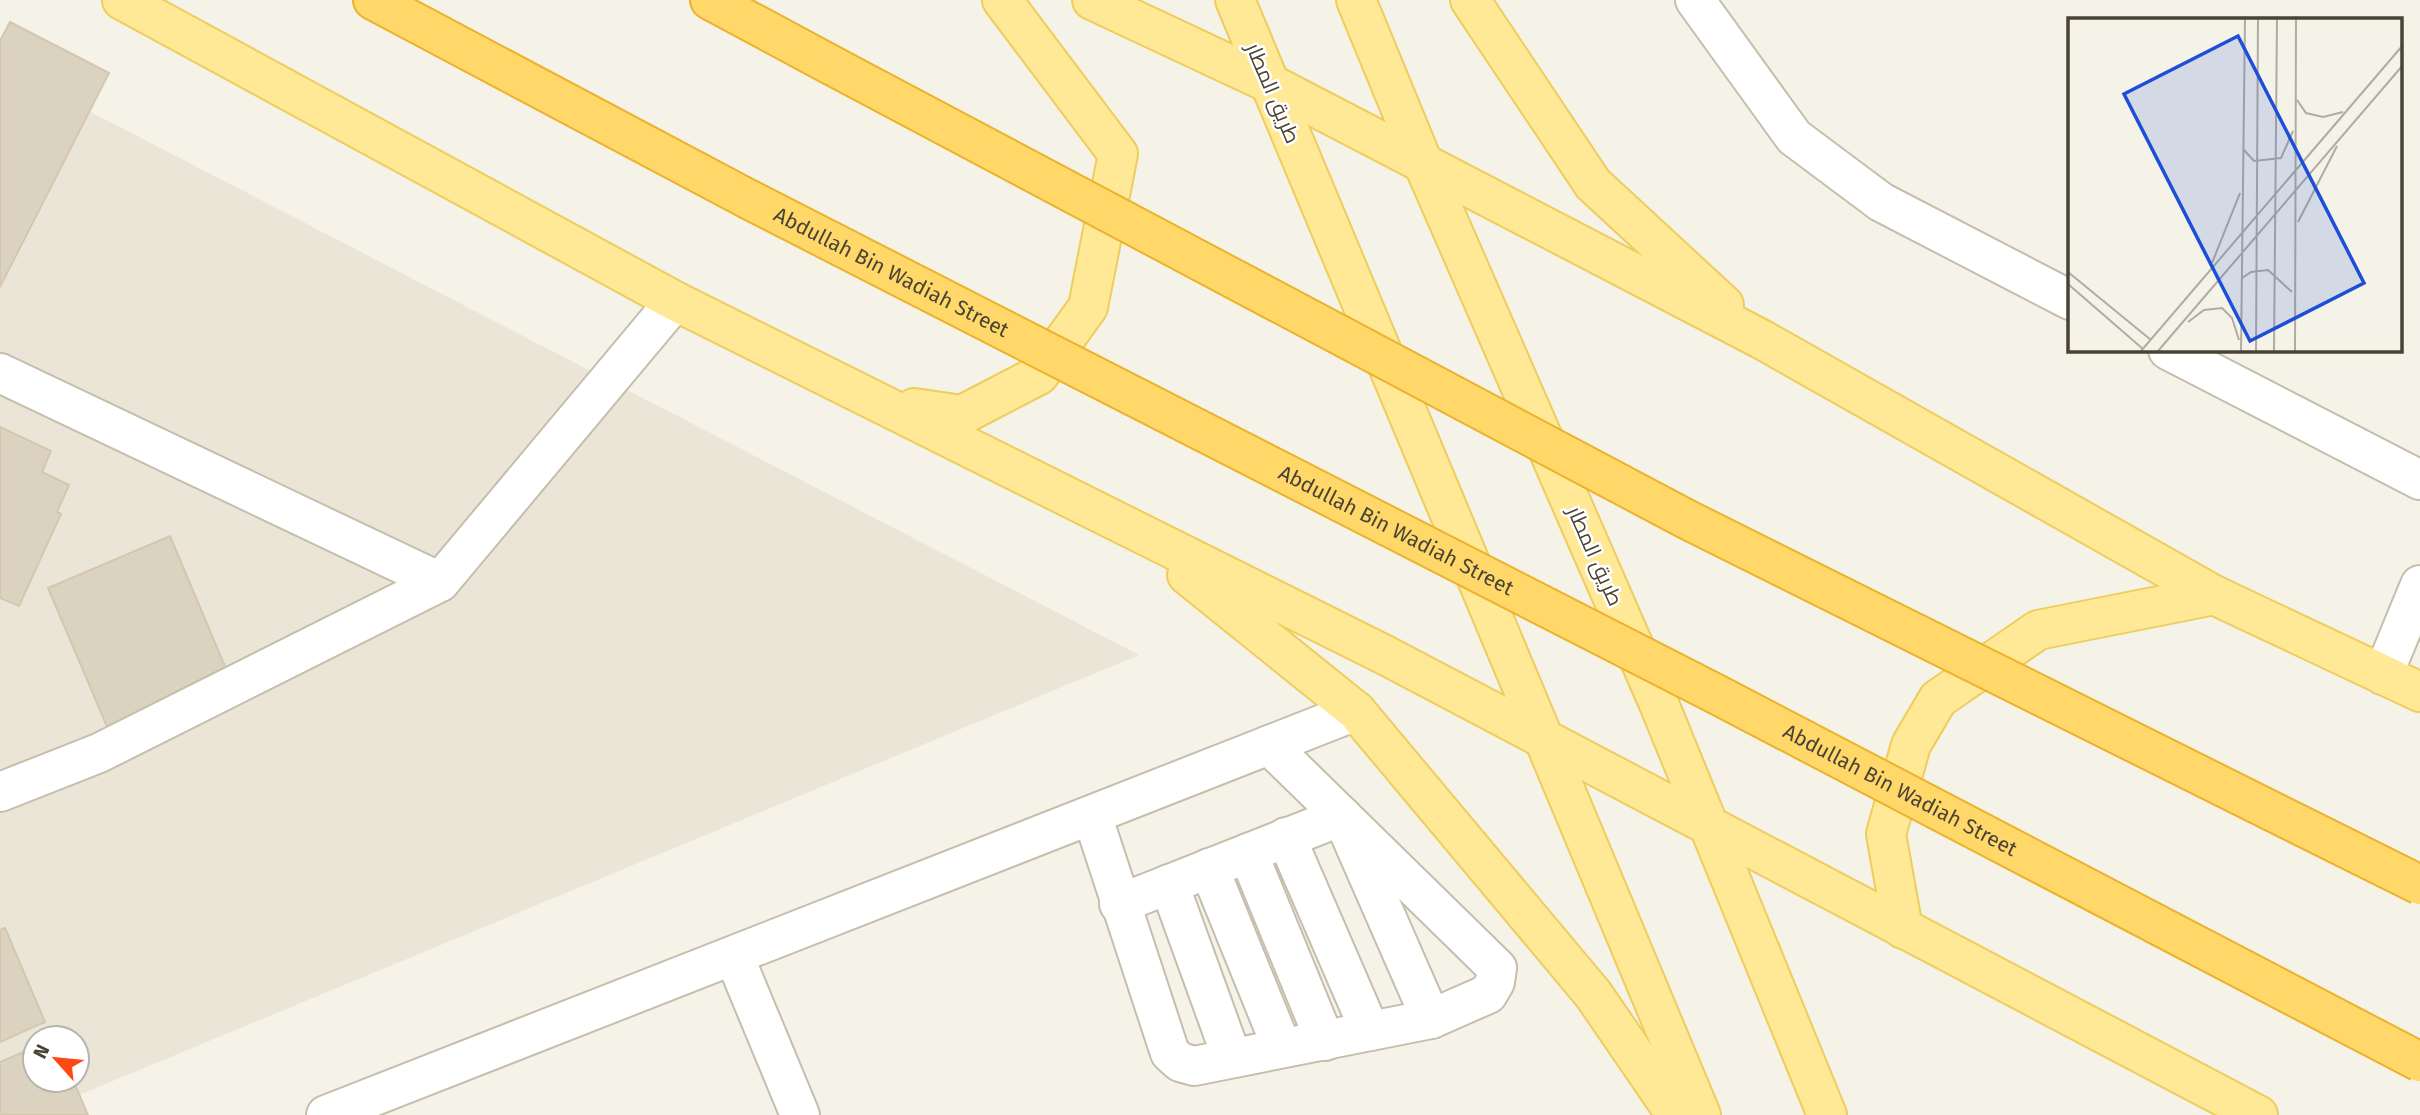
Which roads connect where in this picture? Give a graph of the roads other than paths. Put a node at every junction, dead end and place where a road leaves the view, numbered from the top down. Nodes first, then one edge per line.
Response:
1 (122, 0) edge
2 (373, 0) edge
3 (710, 0) edge
4 (1002, 0) edge
5 (1092, 0) edge
6 (1235, 0) edge
7 (1356, 0) edge
8 (1470, 0) edge
9 (1695, 0) edge
10 (1269, 83) junction
11 (1423, 163) junction
12 (2068, 299) edge
13 (676, 301) junction
14 (1761, 339) junction
15 (2172, 352) edge
16 (0, 373) edge
17 (880, 402) junction
18 (2420, 480) edge
19 (1131, 530) junction
20 (440, 582) junction
21 (2420, 584) edge
22 (2214, 595) junction
23 (2383, 675) junction
24 (2420, 692) edge
25 (1356, 711) junction
26 (1546, 739) junction
27 (1269, 745) junction
28 (0, 792) edge
29 (1092, 815) junction
30 (1342, 816) junction
31 (1710, 829) junction
32 (1286, 837) junction
33 (1248, 853) junction
34 (1209, 868) junction
35 (1169, 884) junction
36 (2420, 885) edge
37 (1119, 904) junction
38 (1903, 929) junction
39 (734, 956) junction
40 (1431, 1019) junction
41 (1370, 1031) junction
42 (1325, 1041) junction
43 (1282, 1048) junction
44 (1232, 1058) junction
45 (2420, 1062) edge
46 (326, 1115) edge
47 (800, 1115) edge
48 (1676, 1115) edge
49 (1701, 1115) edge
50 (1827, 1115) edge
51 (2258, 1115) edge

1 - 13 main road
2 - 45 highway, Abdullah Bin Wadiah Street, bridge
3 - 36 highway, bridge
4 - 17 main road
5 - 10 main road
6 - 10 main road, طريق المطار
7 - 11 main road, طريق المطار
8 - 14 main road
9 - 12 street
10 - 11 main road
10 - 26 main road, طريق المطار
11 - 14 main road
11 - 31 main road, طريق المطار
13 - 17 main road
13 - 20 street
14 - 22 main road
15 - 18 street
16 - 20 street
17 - 19 main road
19 - 25 main road
19 - 26 main road
20 - 28 street
21 - 23 street
22 - 23 main road
22 - 38 main road
23 - 24 main road
25 - 27 street
25 - 48 main road
26 - 31 main road
26 - 49 main road, طريق المطار
27 - 29 street
27 - 30 street
29 - 37 street
29 - 39 street
30 - 32 street
30 - 40 street
30 - 40 street
31 - 38 main road
31 - 50 main road, طريق المطار
32 - 33 street
32 - 41 street
33 - 34 street
33 - 42 street
34 - 35 street
34 - 43 street
35 - 37 street
35 - 44 street
37 - 44 street
38 - 51 main road
39 - 46 street
39 - 47 street
40 - 41 street
41 - 42 street
42 - 43 street
43 - 44 street

